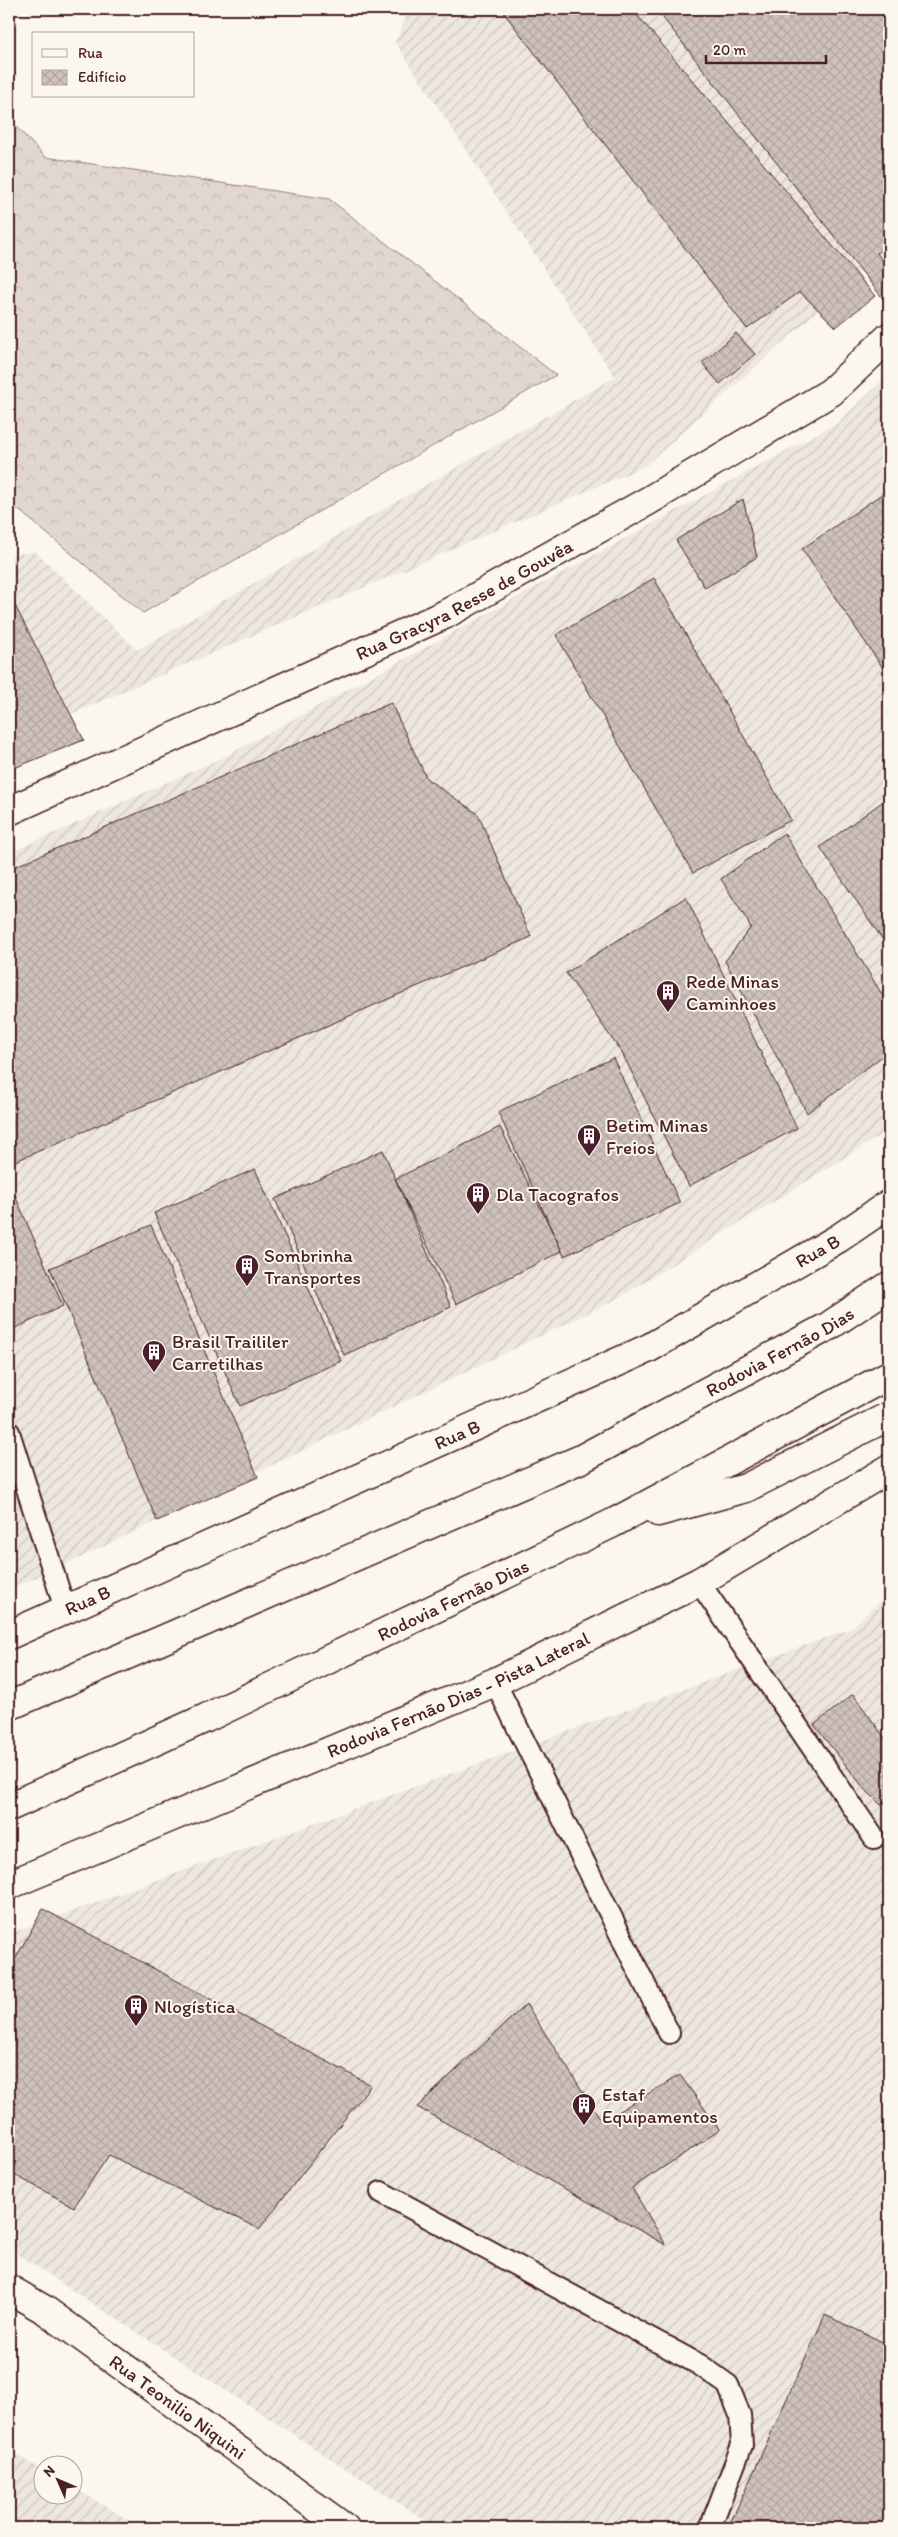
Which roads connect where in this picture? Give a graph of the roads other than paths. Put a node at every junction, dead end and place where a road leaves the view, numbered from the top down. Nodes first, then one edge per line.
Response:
1 (889, 337) edge
2 (9, 811) edge
3 (889, 1204) edge
4 (889, 1286) edge
5 (889, 1375) edge
6 (889, 1416) edge
7 (9, 1432) edge
8 (889, 1469) edge
9 (612, 1523) junction
10 (699, 1582) junction
11 (66, 1609) junction
12 (9, 1635) edge
13 (495, 1682) junction
14 (9, 1706) edge
15 (9, 1807) edge
16 (874, 1838) dead end
17 (9, 1885) edge
18 (669, 2033) dead end
19 (381, 2192) dead end
20 (9, 2289) edge
21 (345, 2528) edge
22 (710, 2528) edge

1 - 2 main road, Rua Gracyra Resse de Gouvêa
3 - 11 main road, Rua B
4 - 14 main road, Rodovia Fernão Dias
5 - 9 main road, Rodovia Fernão Dias
6 - 9 main road
7 - 11 lane
8 - 10 main road, Rodovia Fernão Dias - Pista Lateral
9 - 15 main road, Rodovia Fernão Dias
10 - 13 main road, Rodovia Fernão Dias - Pista Lateral
10 - 16 lane
11 - 12 main road, Rua B
13 - 17 main road, Rodovia Fernão Dias - Pista Lateral
13 - 18 lane
19 - 22 lane
20 - 21 main road, Rua Teonilio Niquini

